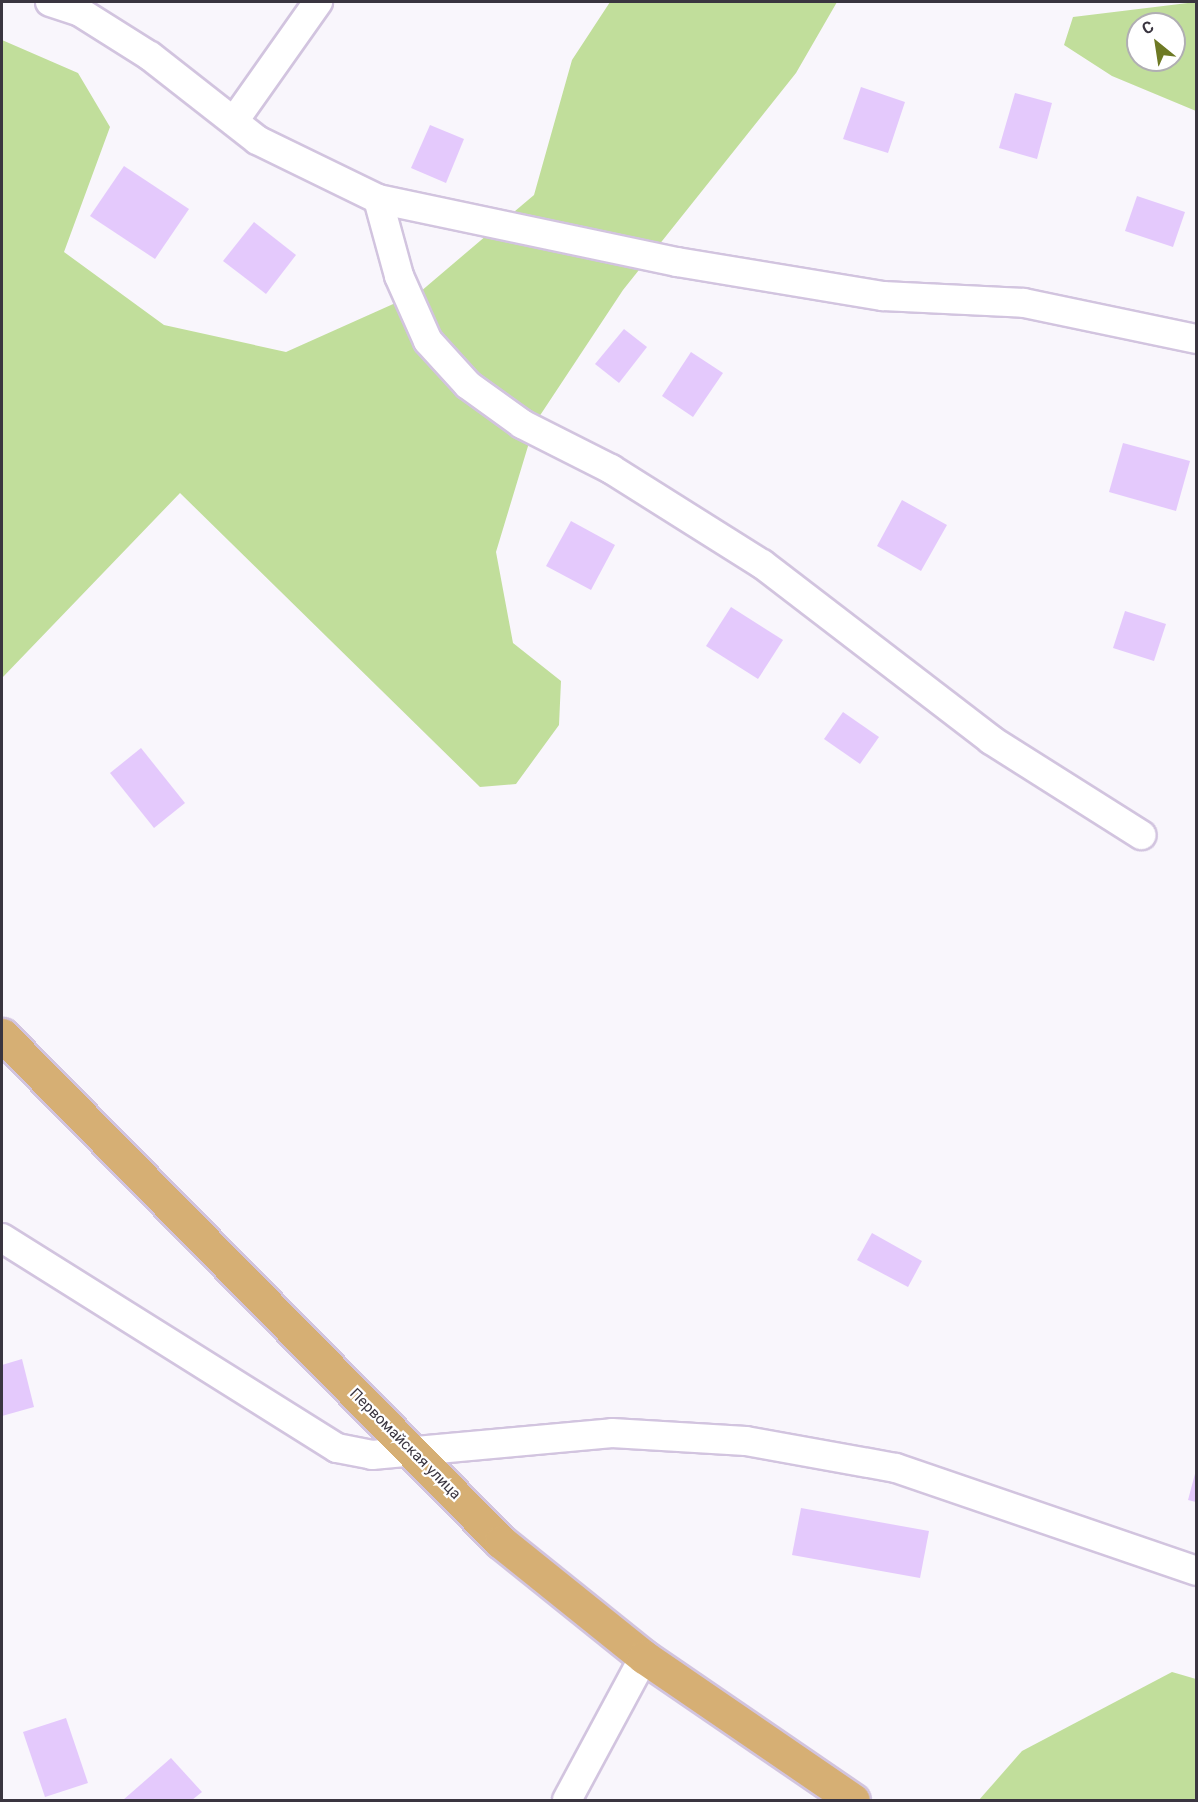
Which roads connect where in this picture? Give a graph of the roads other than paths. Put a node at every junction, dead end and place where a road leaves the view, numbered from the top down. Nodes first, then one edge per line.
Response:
1 (50, 2) edge
2 (318, 2) edge
3 (234, 121) junction
4 (378, 200) junction
5 (1197, 339) edge
6 (1141, 835) dead end
7 (2, 1035) edge
8 (2, 1238) edge
9 (411, 1450) junction
10 (1197, 1571) edge
11 (644, 1657) junction
12 (567, 1800) edge
13 (853, 1800) edge

1 - 3 street
2 - 3 street
3 - 4 street
4 - 5 street
4 - 6 street
7 - 9 main road, Первомайская улица
8 - 9 street
9 - 10 street
9 - 11 main road, Первомайская улица
11 - 12 street
11 - 13 main road, Первомайская улица

